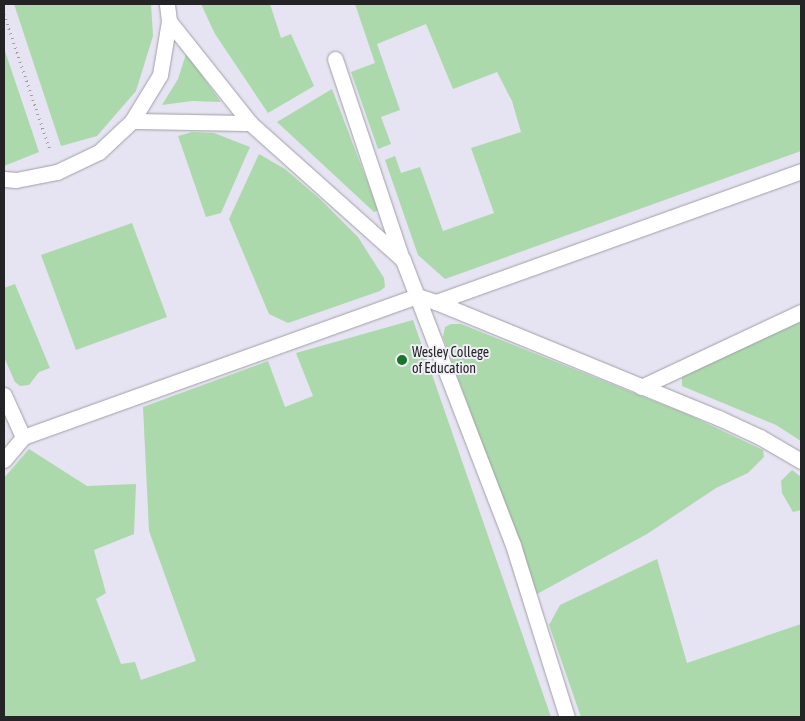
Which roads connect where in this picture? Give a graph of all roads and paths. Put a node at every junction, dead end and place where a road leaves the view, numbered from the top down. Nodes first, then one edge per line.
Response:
1 (167, 4) edge
2 (4, 14) edge
3 (169, 21) junction
4 (335, 59) dead end
5 (132, 121) junction
6 (250, 123) junction
7 (801, 170) edge
8 (57, 172) junction
9 (4, 179) edge
10 (402, 260) junction
11 (417, 296) junction
12 (436, 302) junction
13 (801, 312) edge
14 (641, 387) junction
15 (4, 395) edge
16 (23, 437) junction
17 (4, 460) edge
18 (801, 461) edge
19 (567, 717) edge

1 - 3 lane
2 - 8 path
3 - 5 lane
3 - 6 lane
4 - 10 lane
5 - 6 lane
5 - 8 lane
6 - 10 lane
7 - 12 lane
8 - 9 lane
10 - 11 lane
11 - 12 lane
11 - 16 lane
11 - 19 lane
12 - 14 lane
13 - 14 lane
14 - 18 lane
15 - 16 lane
16 - 17 lane

